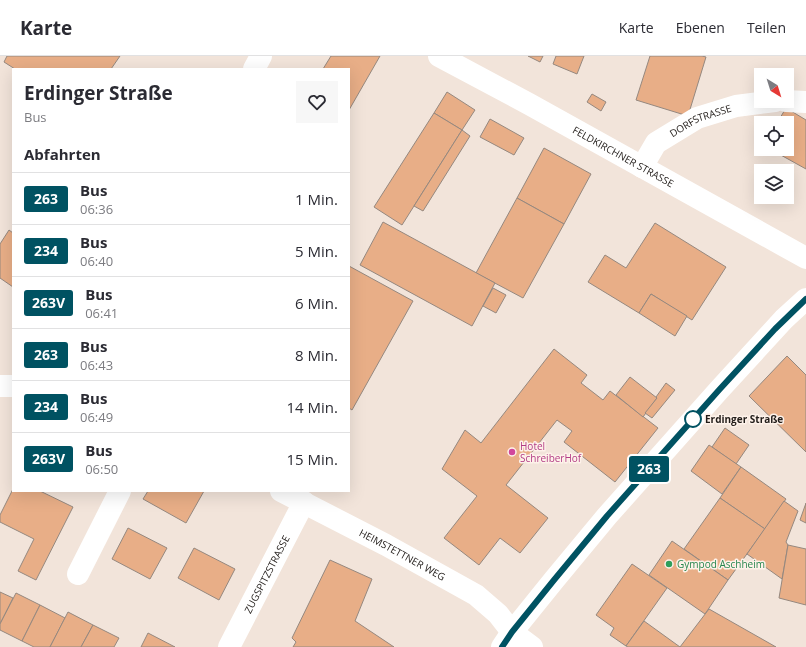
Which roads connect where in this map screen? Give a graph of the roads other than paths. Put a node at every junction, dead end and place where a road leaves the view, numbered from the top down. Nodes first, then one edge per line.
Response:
1 (261, 56) edge
2 (439, 56) edge
3 (255, 68) edge
4 (794, 101) edge
5 (806, 102) edge
6 (754, 104) edge
7 (642, 167) junction
8 (806, 258) edge
9 (806, 299) edge
10 (0, 386) edge
11 (12, 386) edge
12 (119, 492) edge
13 (283, 492) edge
14 (304, 502) junction
15 (78, 574) dead end
16 (507, 640) edge
17 (229, 647) edge
18 (532, 647) edge

1 - 3 street
2 - 7 street, FELDKIRCHNER STRASSE
4 - 5 street
6 - 7 street, DORFSTRASSE
7 - 8 street, FELDKIRCHNER STRASSE
9 - 16 street
10 - 11 street
12 - 15 street
13 - 14 street, HEIMSTETTNER WEG
14 - 16 street, HEIMSTETTNER WEG
14 - 17 street, ZUGSPITZSTRASSE
16 - 18 street, HEIMSTETTNER WEG

